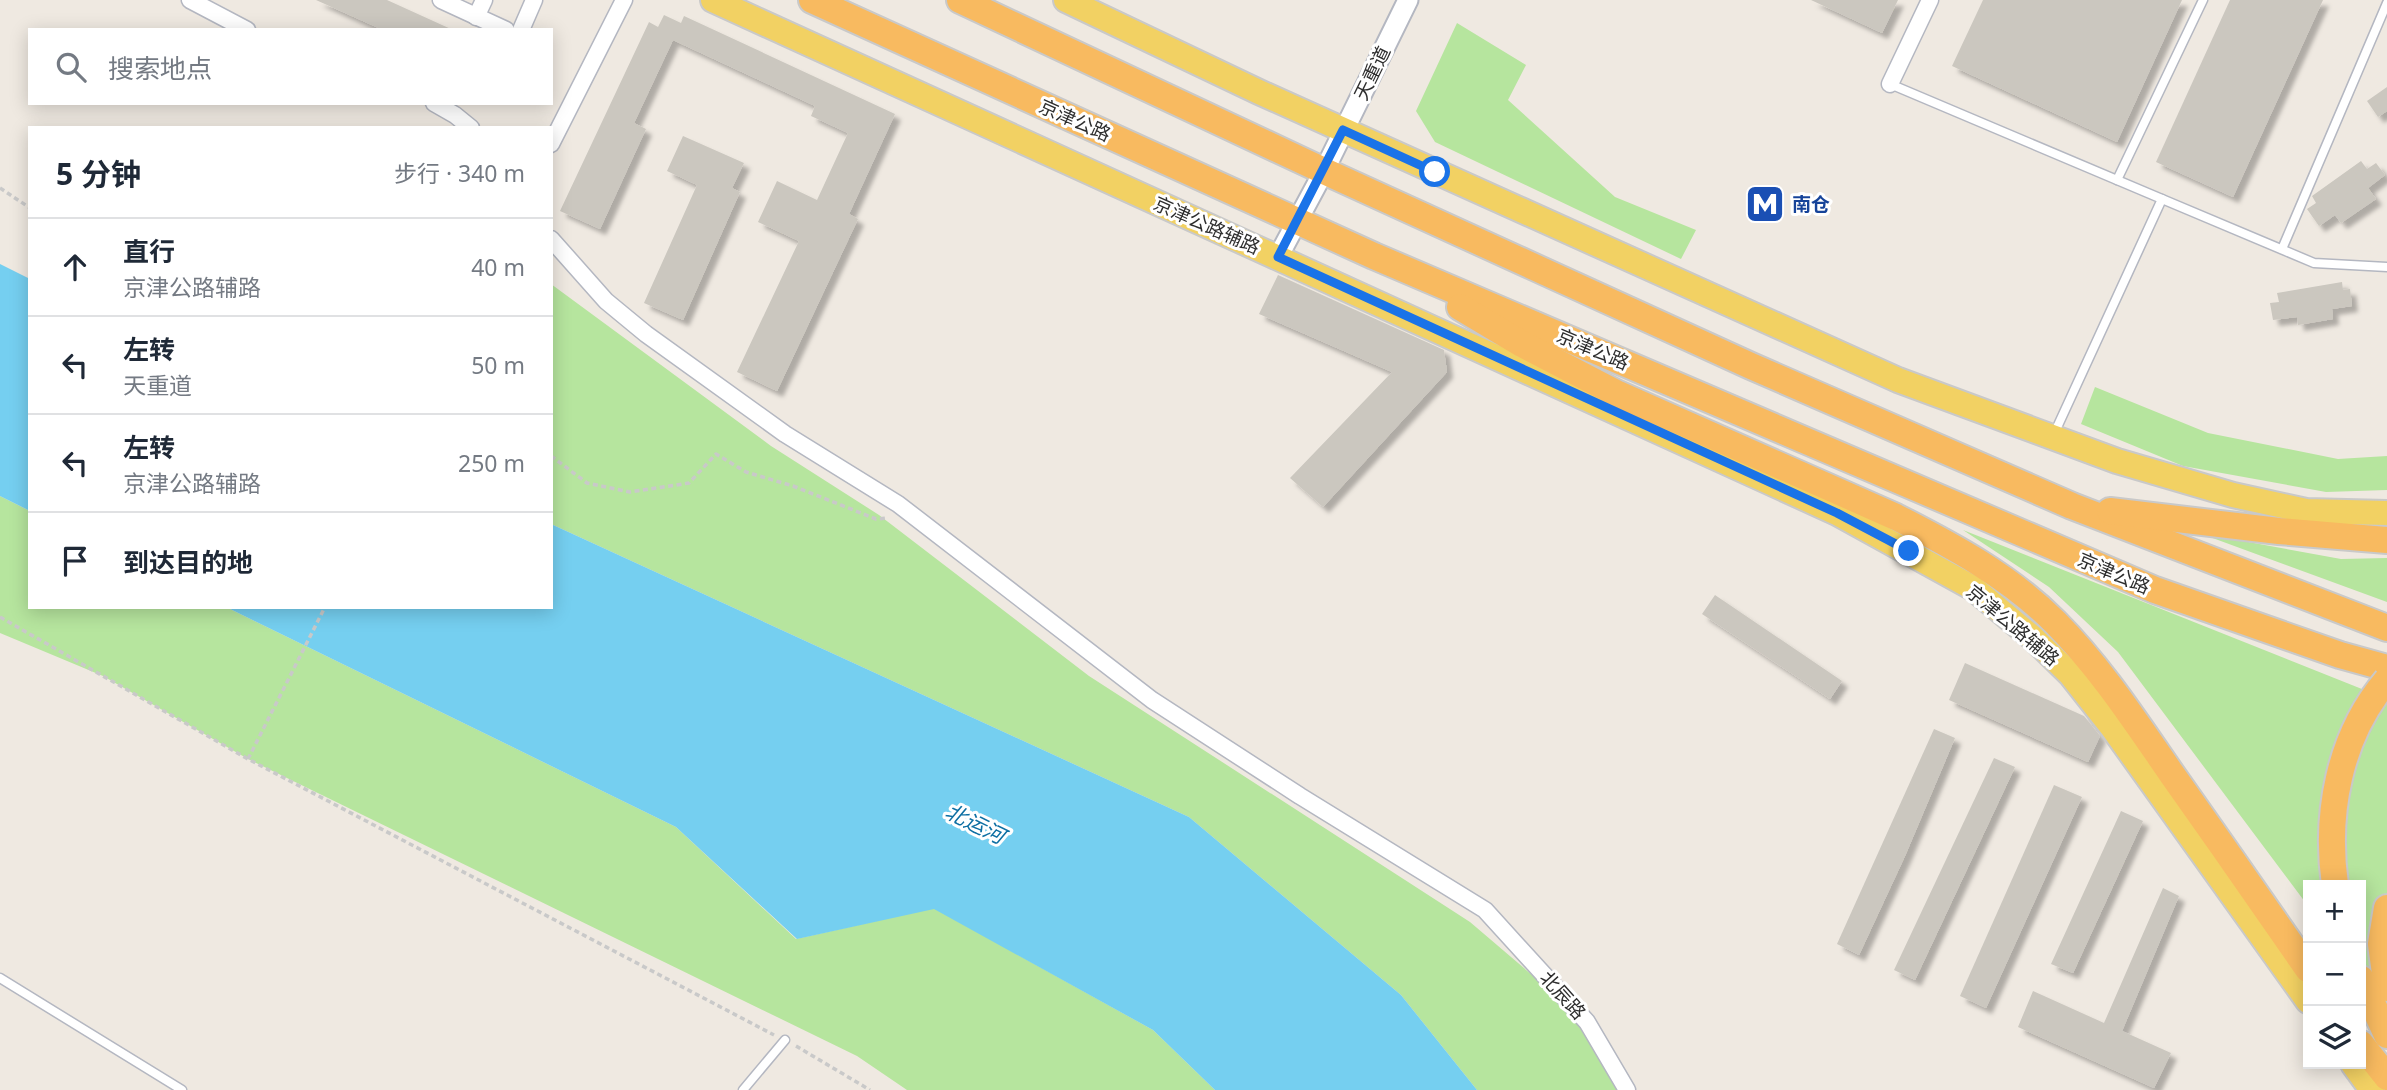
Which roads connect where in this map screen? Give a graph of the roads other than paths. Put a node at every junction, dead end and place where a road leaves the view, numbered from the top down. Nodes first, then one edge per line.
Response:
1 (190, 0) edge
2 (441, 0) edge
3 (484, 0) edge
4 (534, 0) edge
5 (624, 0) edge
6 (713, 0) edge
7 (811, 0) edge
8 (960, 0) edge
9 (1066, 0) edge
10 (1408, 0) edge
11 (1930, 0) edge
12 (2203, 0) edge
13 (2387, 4) edge
14 (476, 16) junction
15 (243, 28) edge
16 (502, 28) edge
17 (522, 28) edge
18 (1890, 84) joint
19 (438, 105) edge
20 (469, 126) edge
21 (1343, 130) junction
22 (553, 140) edge
23 (1324, 171) junction
24 (2117, 180) junction
25 (2162, 199) junction
26 (1298, 221) junction
27 (553, 241) edge
28 (2282, 249) junction
29 (1374, 256) junction
30 (1278, 257) junction
31 (2387, 267) edge
32 (2053, 438) junction
33 (2072, 506) junction
34 (2387, 513) edge
35 (2387, 540) edge
36 (2387, 628) edge
37 (2340, 655) junction
38 (2387, 668) edge
39 (2387, 680) edge
40 (2335, 880) edge
41 (2387, 908) edge
42 (2303, 962) edge
43 (0, 978) edge
44 (2387, 988) edge
45 (2366, 990) edge
46 (2303, 994) edge
47 (2387, 1035) edge
48 (785, 1040) road end
49 (2366, 1050) edge
50 (2357, 1069) edge
51 (2387, 1077) edge
52 (182, 1090) edge
53 (743, 1090) edge
54 (1628, 1090) edge
55 (2372, 1090) edge

1 - 15 street
2 - 14 street
3 - 14 street
4 - 17 street
5 - 22 street
6 - 30 main road, 京津公路辅路
7 - 26 highway, 京津公路
8 - 23 highway
9 - 21 main road
10 - 21 street, 天重道
11 - 18 street
12 - 24 lane
13 - 28 lane
14 - 16 street
18 - 24 lane
19 - 20 street
21 - 23 street, 天重道
21 - 32 main road
23 - 26 street, 天重道
23 - 33 highway
24 - 25 lane
25 - 28 lane
25 - 32 lane
26 - 29 highway, 京津公路
26 - 30 street, 天重道
27 - 54 street, 北辰路
28 - 31 lane
29 - 37 highway, 京津公路
29 - 42 highway
30 - 46 main road, 京津公路辅路
32 - 34 main road
33 - 35 highway
33 - 36 highway
37 - 38 highway, 京津公路
37 - 39 highway
39 - 40 highway, bridge
41 - 44 highway
43 - 52 lane
45 - 47 highway
48 - 53 lane
49 - 51 highway
50 - 55 main road

